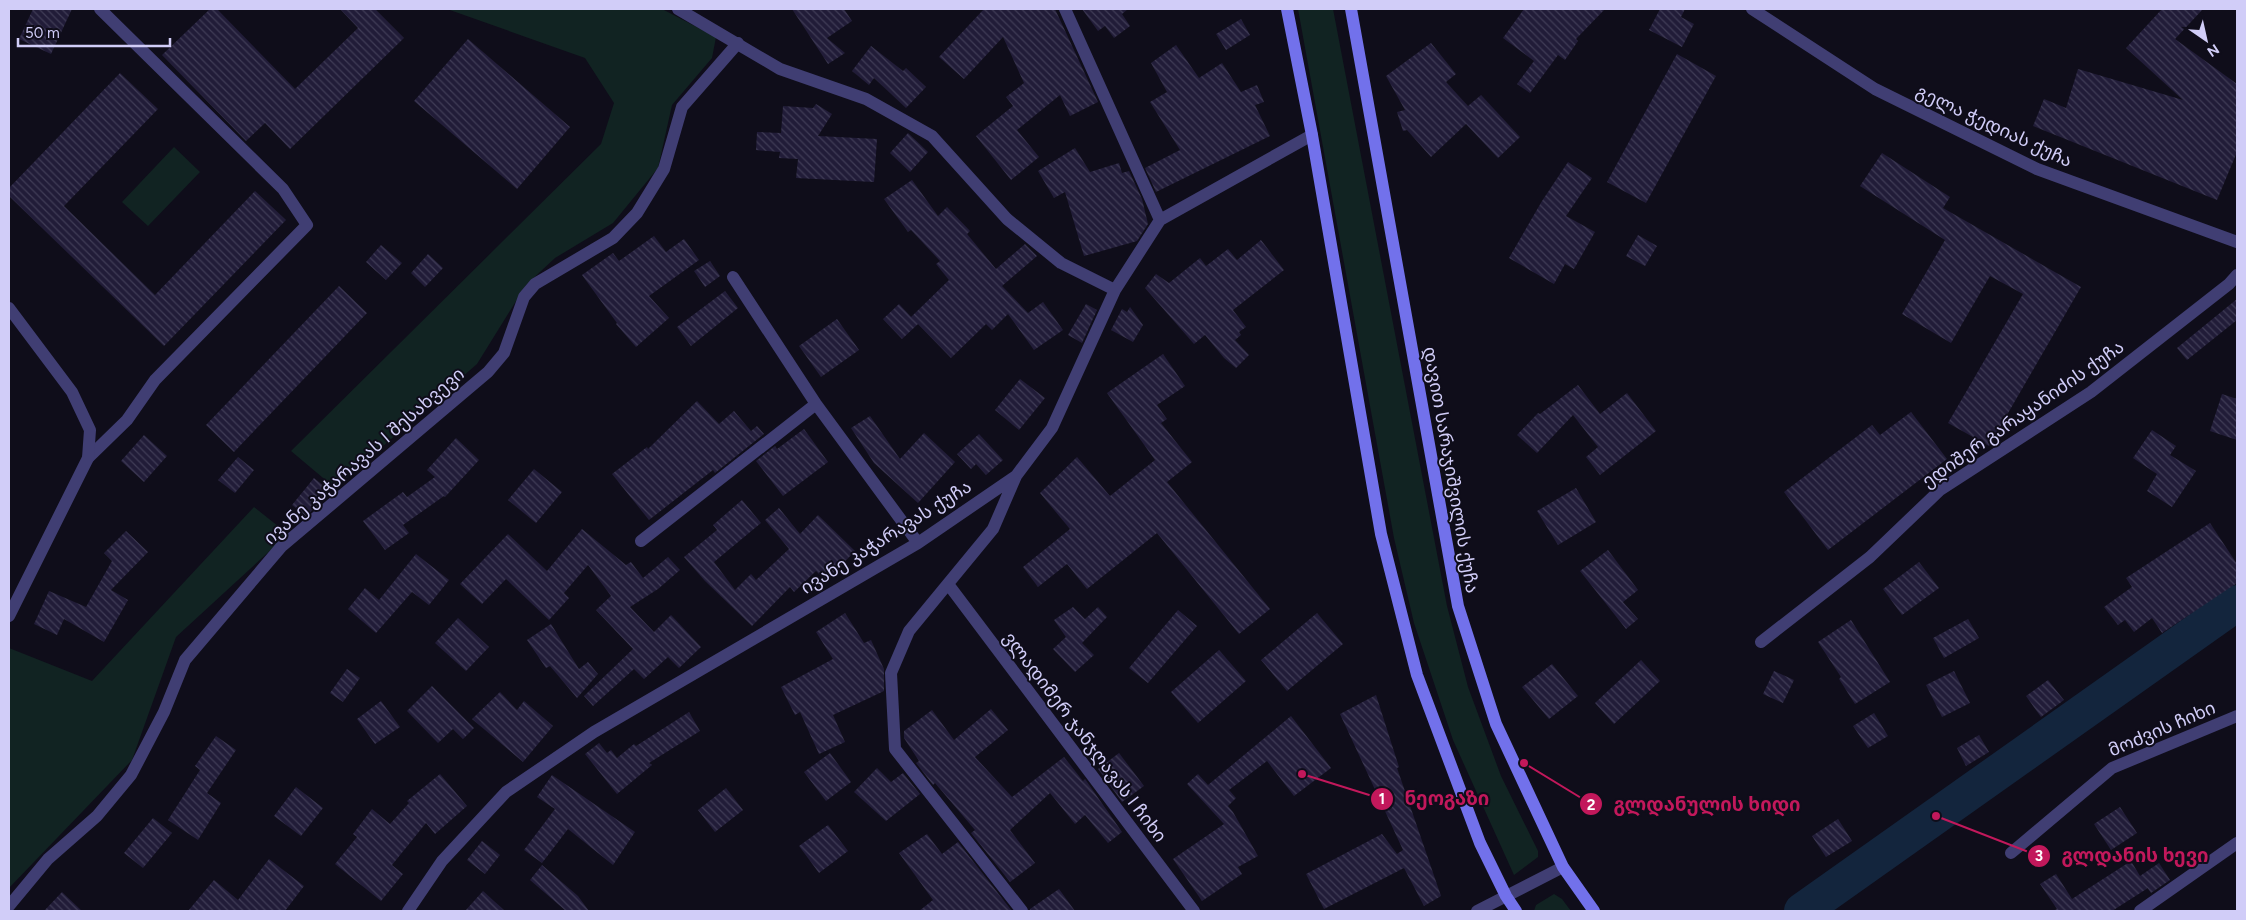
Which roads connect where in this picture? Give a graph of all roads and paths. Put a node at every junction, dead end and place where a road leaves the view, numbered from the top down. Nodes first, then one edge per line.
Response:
1 (100, 9) edge
2 (678, 9) edge
3 (1065, 9) edge
4 (1287, 9) edge
5 (1351, 9) edge
6 (1752, 9) edge
7 (738, 43) junction
8 (1312, 135) junction
9 (1160, 220) junction
10 (2237, 242) edge
11 (2237, 275) edge
12 (733, 277) dead end
13 (1115, 290) junction
14 (9, 308) edge
15 (816, 404) junction
16 (88, 458) junction
17 (1016, 476) junction
18 (641, 540) dead end
19 (918, 542) junction
20 (948, 584) junction
21 (9, 616) edge
22 (1761, 642) dead end
23 (2237, 716) edge
24 (2237, 843) edge
25 (2011, 853) dead end
26 (1563, 866) junction
27 (1506, 896) junction
28 (9, 906) edge
29 (408, 911) edge
30 (1022, 911) edge
31 (1194, 911) edge
32 (1478, 911) edge
33 (1516, 911) edge
34 (1594, 911) edge
35 (2140, 911) edge

1 - 16 street
2 - 7 street
3 - 9 street
4 - 8 main road
5 - 26 main road, დავით სარაჯიშვილის ქუჩა
6 - 10 street, გელა ჭედიას ქუჩა
7 - 13 street
7 - 28 street, ივანე კაჭარავას I შესახვევი
8 - 9 street, ივანე კაჭარავას ქუჩა
8 - 27 main road
9 - 13 street, ივანე კაჭარავას ქუჩა
11 - 22 street, ედიშერ გარაყანიძის ქუჩა
12 - 15 street
13 - 17 street, ივანე კაჭარავას ქუჩა
14 - 16 street
15 - 18 street
15 - 19 street
16 - 21 street
17 - 19 street, ივანე კაჭარავას ქუჩა
17 - 20 street
19 - 29 street, ივანე კაჭარავას ქუჩა
20 - 30 street
20 - 31 street, ვლადიმერ ჯანჯღავას I ჩიხი
23 - 25 street, მოძვის ჩიხი
24 - 35 street
26 - 27 street
26 - 34 main road, დავით სარაჯიშვილის ქუჩა
27 - 32 street
27 - 33 main road

